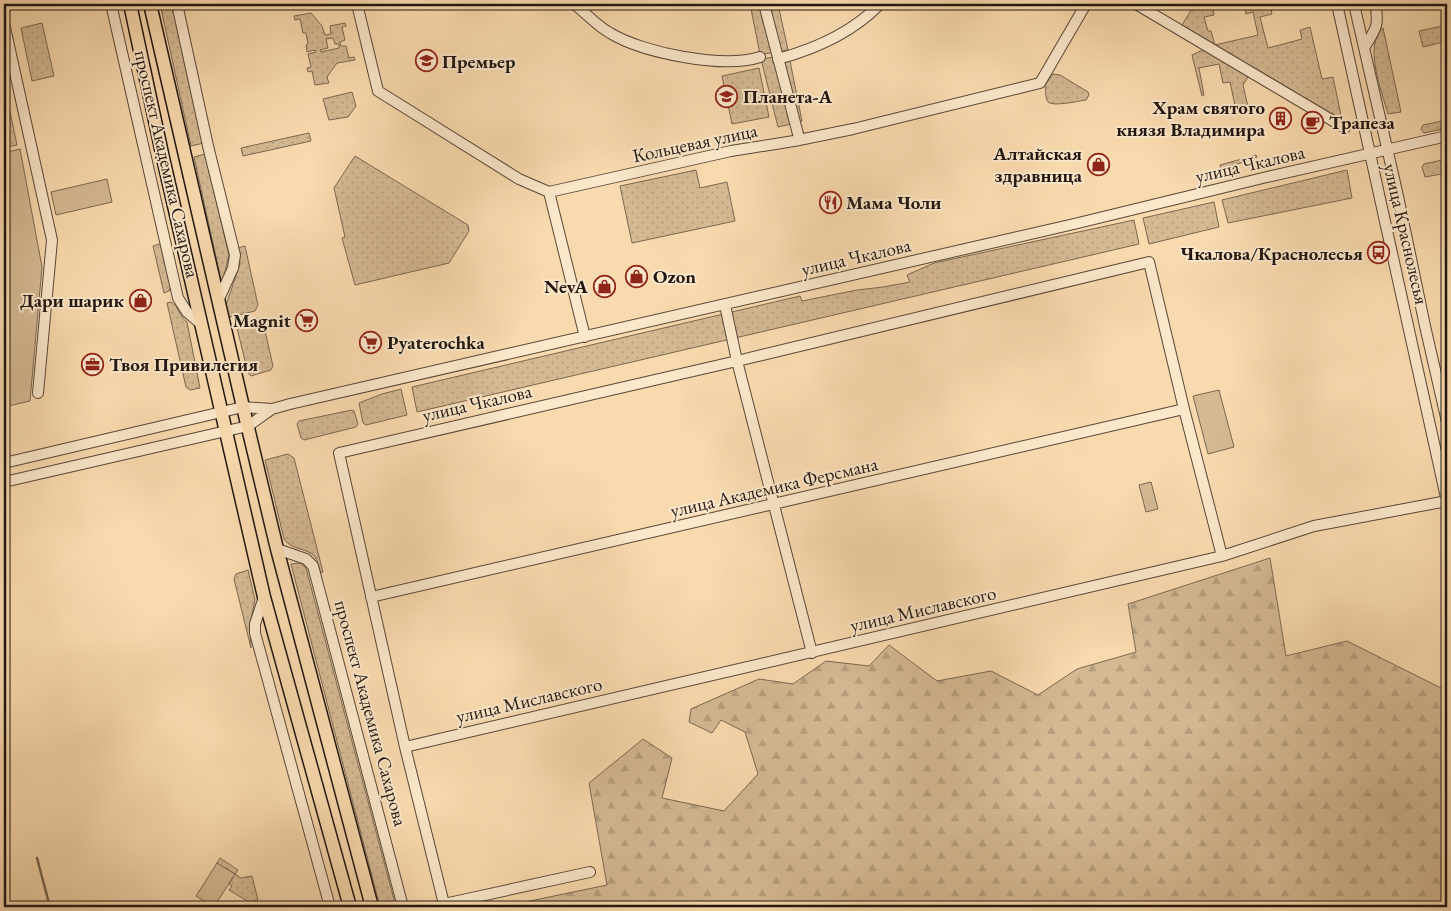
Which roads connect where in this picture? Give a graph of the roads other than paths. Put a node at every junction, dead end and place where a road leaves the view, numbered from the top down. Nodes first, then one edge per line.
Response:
1 (111, 4) edge
2 (130, 4) edge
3 (150, 4) edge
4 (177, 4) edge
5 (357, 4) edge
6 (574, 4) edge
7 (764, 4) edge
8 (880, 4) edge
9 (1086, 4) edge
10 (1136, 4) edge
11 (1337, 4) edge
12 (1354, 4) edge
13 (1375, 4) edge
14 (4, 23) edge
15 (1364, 48) junction
16 (760, 57) dead end
17 (778, 59) junction
18 (1345, 128) dead end
19 (798, 134) dead end
20 (1447, 136) edge
21 (1388, 150) junction
22 (1370, 154) junction
23 (549, 192) junction
24 (218, 301) junction
25 (725, 305) junction
26 (202, 325) junction
27 (585, 337) junction
28 (737, 361) junction
29 (38, 393) dead end
30 (242, 407) junction
31 (272, 409) junction
32 (1184, 409) junction
33 (221, 412) junction
34 (1447, 422) edge
35 (248, 426) junction
36 (225, 432) junction
37 (4, 463) edge
38 (4, 482) edge
39 (1447, 502) edge
40 (774, 505) junction
41 (277, 550) junction
42 (1222, 556) junction
43 (264, 597) junction
44 (371, 597) junction
45 (812, 653) junction
46 (405, 747) junction
47 (590, 872) dead end
48 (330, 907) edge
49 (350, 907) edge
50 (372, 907) edge
51 (404, 907) edge

1 - 26 street, проспект Академика Сахарова
2 - 26 main road, проспект Академика Сахарова
3 - 24 main road, проспект Академика Сахарова
4 - 24 street, проспект Академика Сахарова
5 - 23 street
6 - 16 street
7 - 17 street
8 - 17 street
9 - 23 street, Кольцевая улица
10 - 18 street
11 - 22 street, улица Краснолесья
12 - 15 street, улица Краснолесья
13 - 15 street
14 - 29 street
15 - 21 street, улица Краснолесья
17 - 19 street
20 - 21 street, улица Чкалова
21 - 22 street, улица Чкалова
21 - 34 street, улица Краснолесья
22 - 25 street, улица Чкалова
22 - 39 street, улица Краснолесья
23 - 27 street
24 - 30 main road, проспект Академика Сахарова
25 - 27 street, улица Чкалова
25 - 28 street
26 - 33 main road, проспект Академика Сахарова
27 - 31 street, улица Чкалова
28 - 32 street, улица Чкалова
28 - 40 street
28 - 44 street, улица Чкалова
30 - 31 street, улица Чкалова
30 - 33 street, улица Чкалова
30 - 35 main road, проспект Академика Сахарова
31 - 35 street, улица Чкалова
32 - 40 street, улица Академика Ферсмана
32 - 42 street
33 - 36 main road, проспект Академика Сахарова
33 - 37 street, улица Чкалова
35 - 36 street, улица Чкалова
35 - 41 main road, проспект Академика Сахарова
36 - 38 street, улица Чкалова
36 - 43 main road, проспект Академика Сахарова
39 - 42 street, улица Миславского
40 - 44 street, улица Академика Ферсмана
40 - 45 street
41 - 50 main road, проспект Академика Сахарова
41 - 51 street, проспект Академика Сахарова
42 - 45 street, улица Миславского
43 - 48 street
43 - 49 main road, проспект Академика Сахарова
44 - 46 street
45 - 46 street, улица Миславского
46 - 47 street

